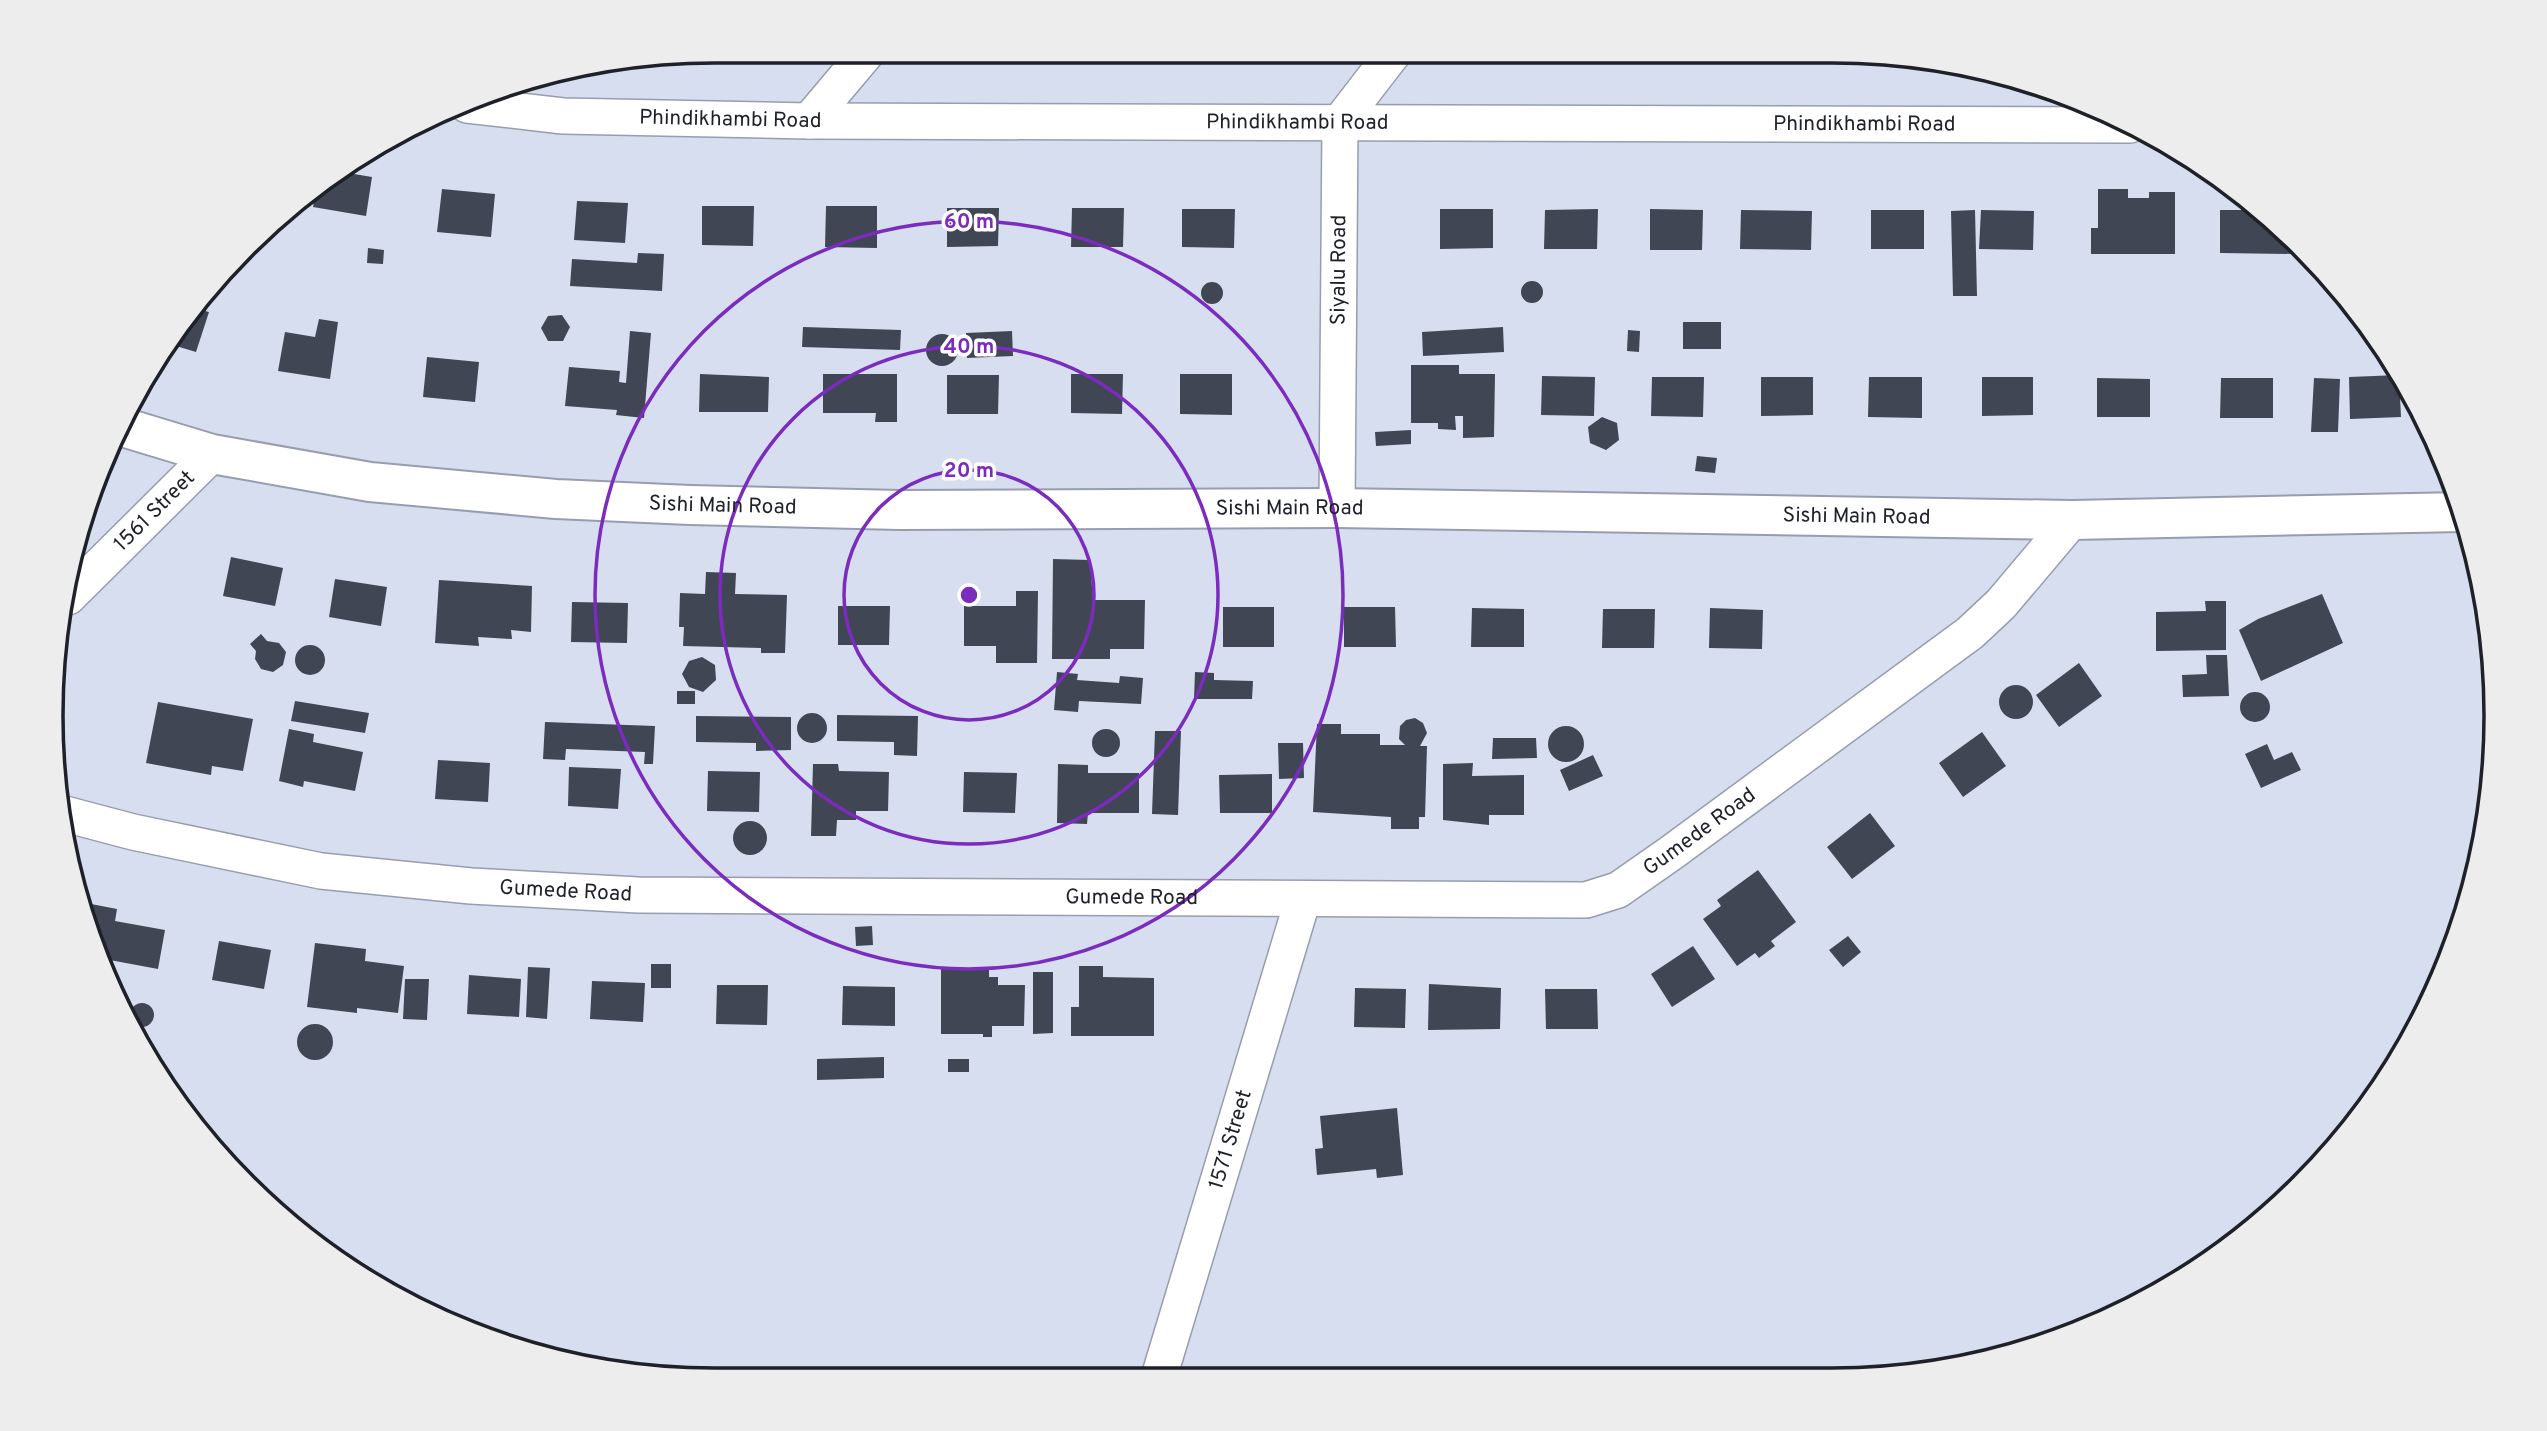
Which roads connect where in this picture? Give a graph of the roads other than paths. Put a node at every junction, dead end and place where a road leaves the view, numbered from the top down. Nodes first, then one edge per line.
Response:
1 (858, 63) edge
2 (1386, 63) edge
3 (483, 107) edge
4 (809, 121) junction
5 (1340, 122) junction
6 (2108, 125) edge
7 (129, 429) edge
8 (212, 454) junction
9 (1337, 508) junction
10 (2451, 512) edge
11 (2072, 520) junction
12 (76, 589) edge
13 (71, 816) edge
14 (1303, 899) junction
15 (1162, 1368) edge

1 - 4 street
2 - 5 street
3 - 4 street, Phindikhambi Road
4 - 5 street, Phindikhambi Road
5 - 6 street, Phindikhambi Road
5 - 9 street, Siyalu Road
7 - 8 street, Sishi Main Road
8 - 9 street, Sishi Main Road
8 - 12 street, 1561 Street
9 - 11 street, Sishi Main Road
10 - 11 street, Sishi Main Road
11 - 14 street, Gumede Road
13 - 14 street, Gumede Road
14 - 15 street, 1571 Street

